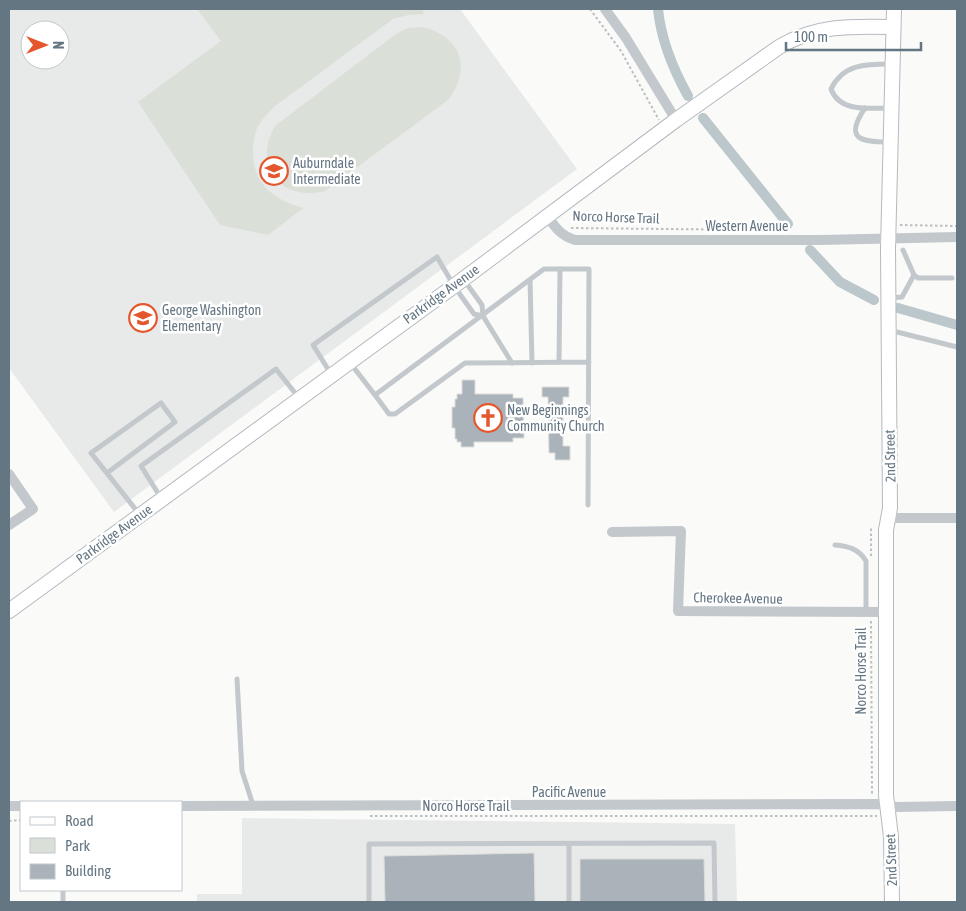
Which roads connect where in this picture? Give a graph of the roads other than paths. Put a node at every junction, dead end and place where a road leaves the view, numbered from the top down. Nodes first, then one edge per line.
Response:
1 (605, 9) edge
2 (894, 9) edge
3 (892, 27) junction
4 (892, 64) junction
5 (864, 108) junction
6 (892, 108) junction
7 (676, 120) junction
8 (891, 142) junction
9 (547, 216) junction
10 (957, 237) edge
11 (889, 238) junction
12 (903, 250) dead end
13 (560, 269) junction
14 (914, 275) junction
15 (952, 278) dead end
16 (530, 280) junction
17 (459, 282) junction
18 (889, 295) junction
19 (483, 316) junction
20 (889, 330) junction
21 (957, 347) edge
22 (349, 362) junction
23 (559, 362) junction
24 (589, 362) junction
25 (512, 363) junction
26 (532, 363) junction
27 (331, 374) junction
28 (375, 395) junction
29 (299, 398) junction
30 (107, 473) junction
31 (9, 474) edge
32 (162, 499) junction
33 (588, 505) dead end
34 (140, 515) junction
35 (889, 518) junction
36 (957, 518) edge
37 (9, 525) edge
38 (612, 532) dead end
39 (835, 545) dead end
40 (9, 612) edge
41 (869, 612) junction
42 (887, 612) junction
43 (237, 679) dead end
44 (182, 806) edge
45 (253, 806) junction
46 (957, 806) edge
47 (888, 810) junction
48 (569, 844) junction
49 (369, 902) edge
50 (569, 902) edge
51 (715, 902) edge
52 (892, 902) edge

1 - 7 street
2 - 3 street, 2nd Street
3 - 4 street, 2nd Street
3 - 7 street, Parkridge Avenue
4 - 5 lane
4 - 6 street, 2nd Street
5 - 6 lane
5 - 8 lane
6 - 8 street, 2nd Street
7 - 9 street, Parkridge Avenue
8 - 11 street, 2nd Street
9 - 11 street, Western Avenue
9 - 17 street, Parkridge Avenue
10 - 11 street, Western Avenue
11 - 18 street, 2nd Street
12 - 14 lane
13 - 16 lane
13 - 23 lane
13 - 24 lane
14 - 15 lane
14 - 18 lane
16 - 19 lane
16 - 26 lane
17 - 19 lane
17 - 19 lane
17 - 22 street, Parkridge Avenue
17 - 27 lane
18 - 20 street, 2nd Street
19 - 25 lane
19 - 28 lane
20 - 21 lane
20 - 35 street, 2nd Street
22 - 27 street, Parkridge Avenue
22 - 28 lane
23 - 24 lane
23 - 26 lane
24 - 33 lane
25 - 26 lane
25 - 28 lane
27 - 29 street, Parkridge Avenue
29 - 32 street, Parkridge Avenue
29 - 32 lane
30 - 30 lane
30 - 34 lane
31 - 37 street
32 - 34 street, Parkridge Avenue
34 - 40 street, Parkridge Avenue
35 - 36 street
35 - 42 street, 2nd Street
38 - 41 street, Cherokee Avenue
39 - 41 lane
41 - 42 street, Cherokee Avenue
42 - 47 street, 2nd Street
43 - 45 lane
44 - 45 street, Pacific Avenue
45 - 47 street, Pacific Avenue
46 - 47 street, Pacific Avenue
47 - 52 street, 2nd Street
48 - 49 lane
48 - 50 lane
48 - 51 lane

